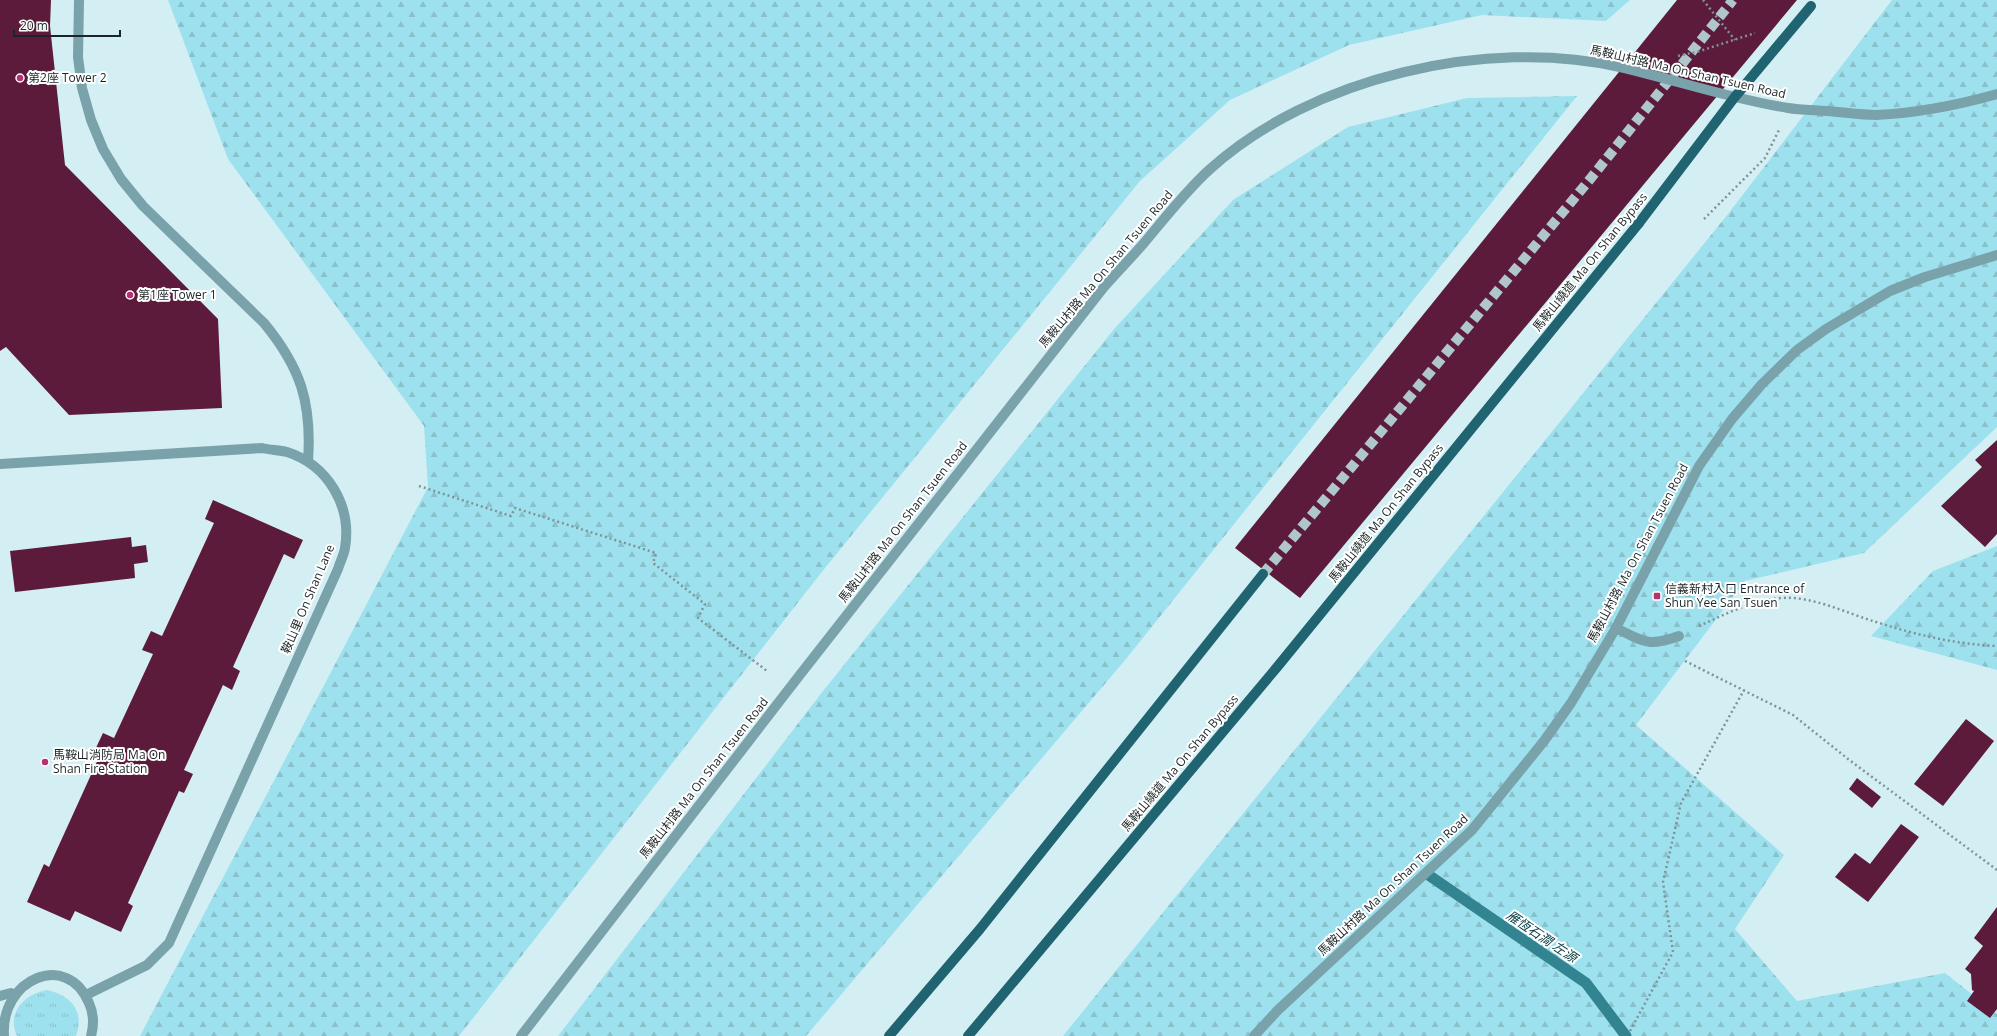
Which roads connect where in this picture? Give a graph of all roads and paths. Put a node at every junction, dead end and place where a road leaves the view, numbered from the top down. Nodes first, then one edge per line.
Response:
1 (78, 0) edge
2 (1703, 0) edge
3 (1816, 0) edge
4 (1757, 33) dead end
5 (1735, 40) junction
6 (1672, 57) dead end
7 (1997, 94) edge
8 (1789, 108) junction
9 (1704, 219) dead end
10 (1997, 255) edge
11 (308, 461) junction
12 (0, 464) edge
13 (419, 486) dead end
14 (1264, 574) tunnel mouth
15 (1616, 628) junction
16 (1679, 636) joint
17 (1649, 643) junction
18 (1997, 646) edge
19 (767, 671) dead end
20 (1744, 690) junction
21 (1997, 870) edge
22 (11, 993) junction
23 (86, 995) junction
24 (0, 996) edge
25 (1630, 1031) dead end
26 (4, 1036) edge
27 (91, 1036) edge
28 (520, 1036) edge
29 (889, 1036) edge
30 (968, 1036) edge
31 (1254, 1036) edge

1 - 11 street
2 - 5 path
3 - 30 main road, 馬鞍山繞道 Ma On Shan Bypass, bridge
4 - 5 path
5 - 6 path
7 - 8 street, 馬鞍山村路 Ma On Shan Tsuen Road
8 - 9 path
8 - 28 street, 馬鞍山村路 Ma On Shan Tsuen Road
10 - 15 street, 馬鞍山村路 Ma On Shan Tsuen Road
11 - 12 street, 鞍山里 On Shan Lane
11 - 23 street, 鞍山里 On Shan Lane
13 - 19 path
14 - 29 main road
15 - 17 street
15 - 31 street, 馬鞍山村路 Ma On Shan Tsuen Road
16 - 17 street
16 - 18 path
17 - 20 path
20 - 21 path
20 - 25 path
22 - 23 street
22 - 24 street
22 - 26 street
23 - 27 street

